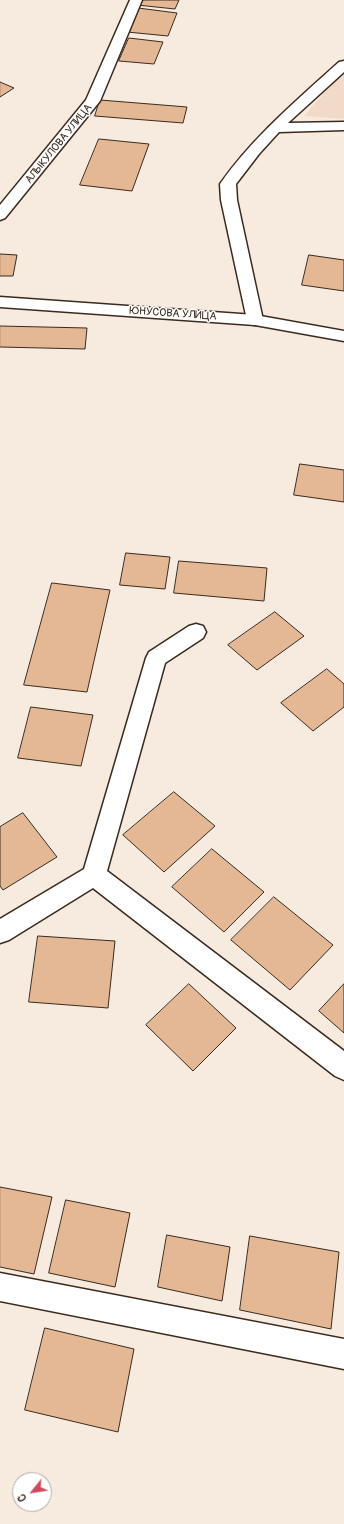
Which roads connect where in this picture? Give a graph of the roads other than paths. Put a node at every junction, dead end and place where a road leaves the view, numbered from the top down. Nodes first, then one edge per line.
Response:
1 (136, 0) edge
2 (344, 65) edge
3 (344, 126) edge
4 (275, 128) junction
5 (0, 216) edge
6 (0, 302) edge
7 (255, 320) junction
8 (344, 336) edge
9 (196, 632) dead end
10 (94, 876) junction
11 (0, 932) edge
12 (344, 1067) edge
13 (0, 1287) edge
14 (344, 1354) edge

1 - 5 street, АЛЫКУЛОВА УЛИЦА
2 - 4 street
3 - 4 street
4 - 7 street
6 - 7 street, ЮНУСОВА УЛИЦА
7 - 8 street, ЮНУСОВА УЛИЦА
9 - 10 street
10 - 11 street
10 - 12 street
13 - 14 street

